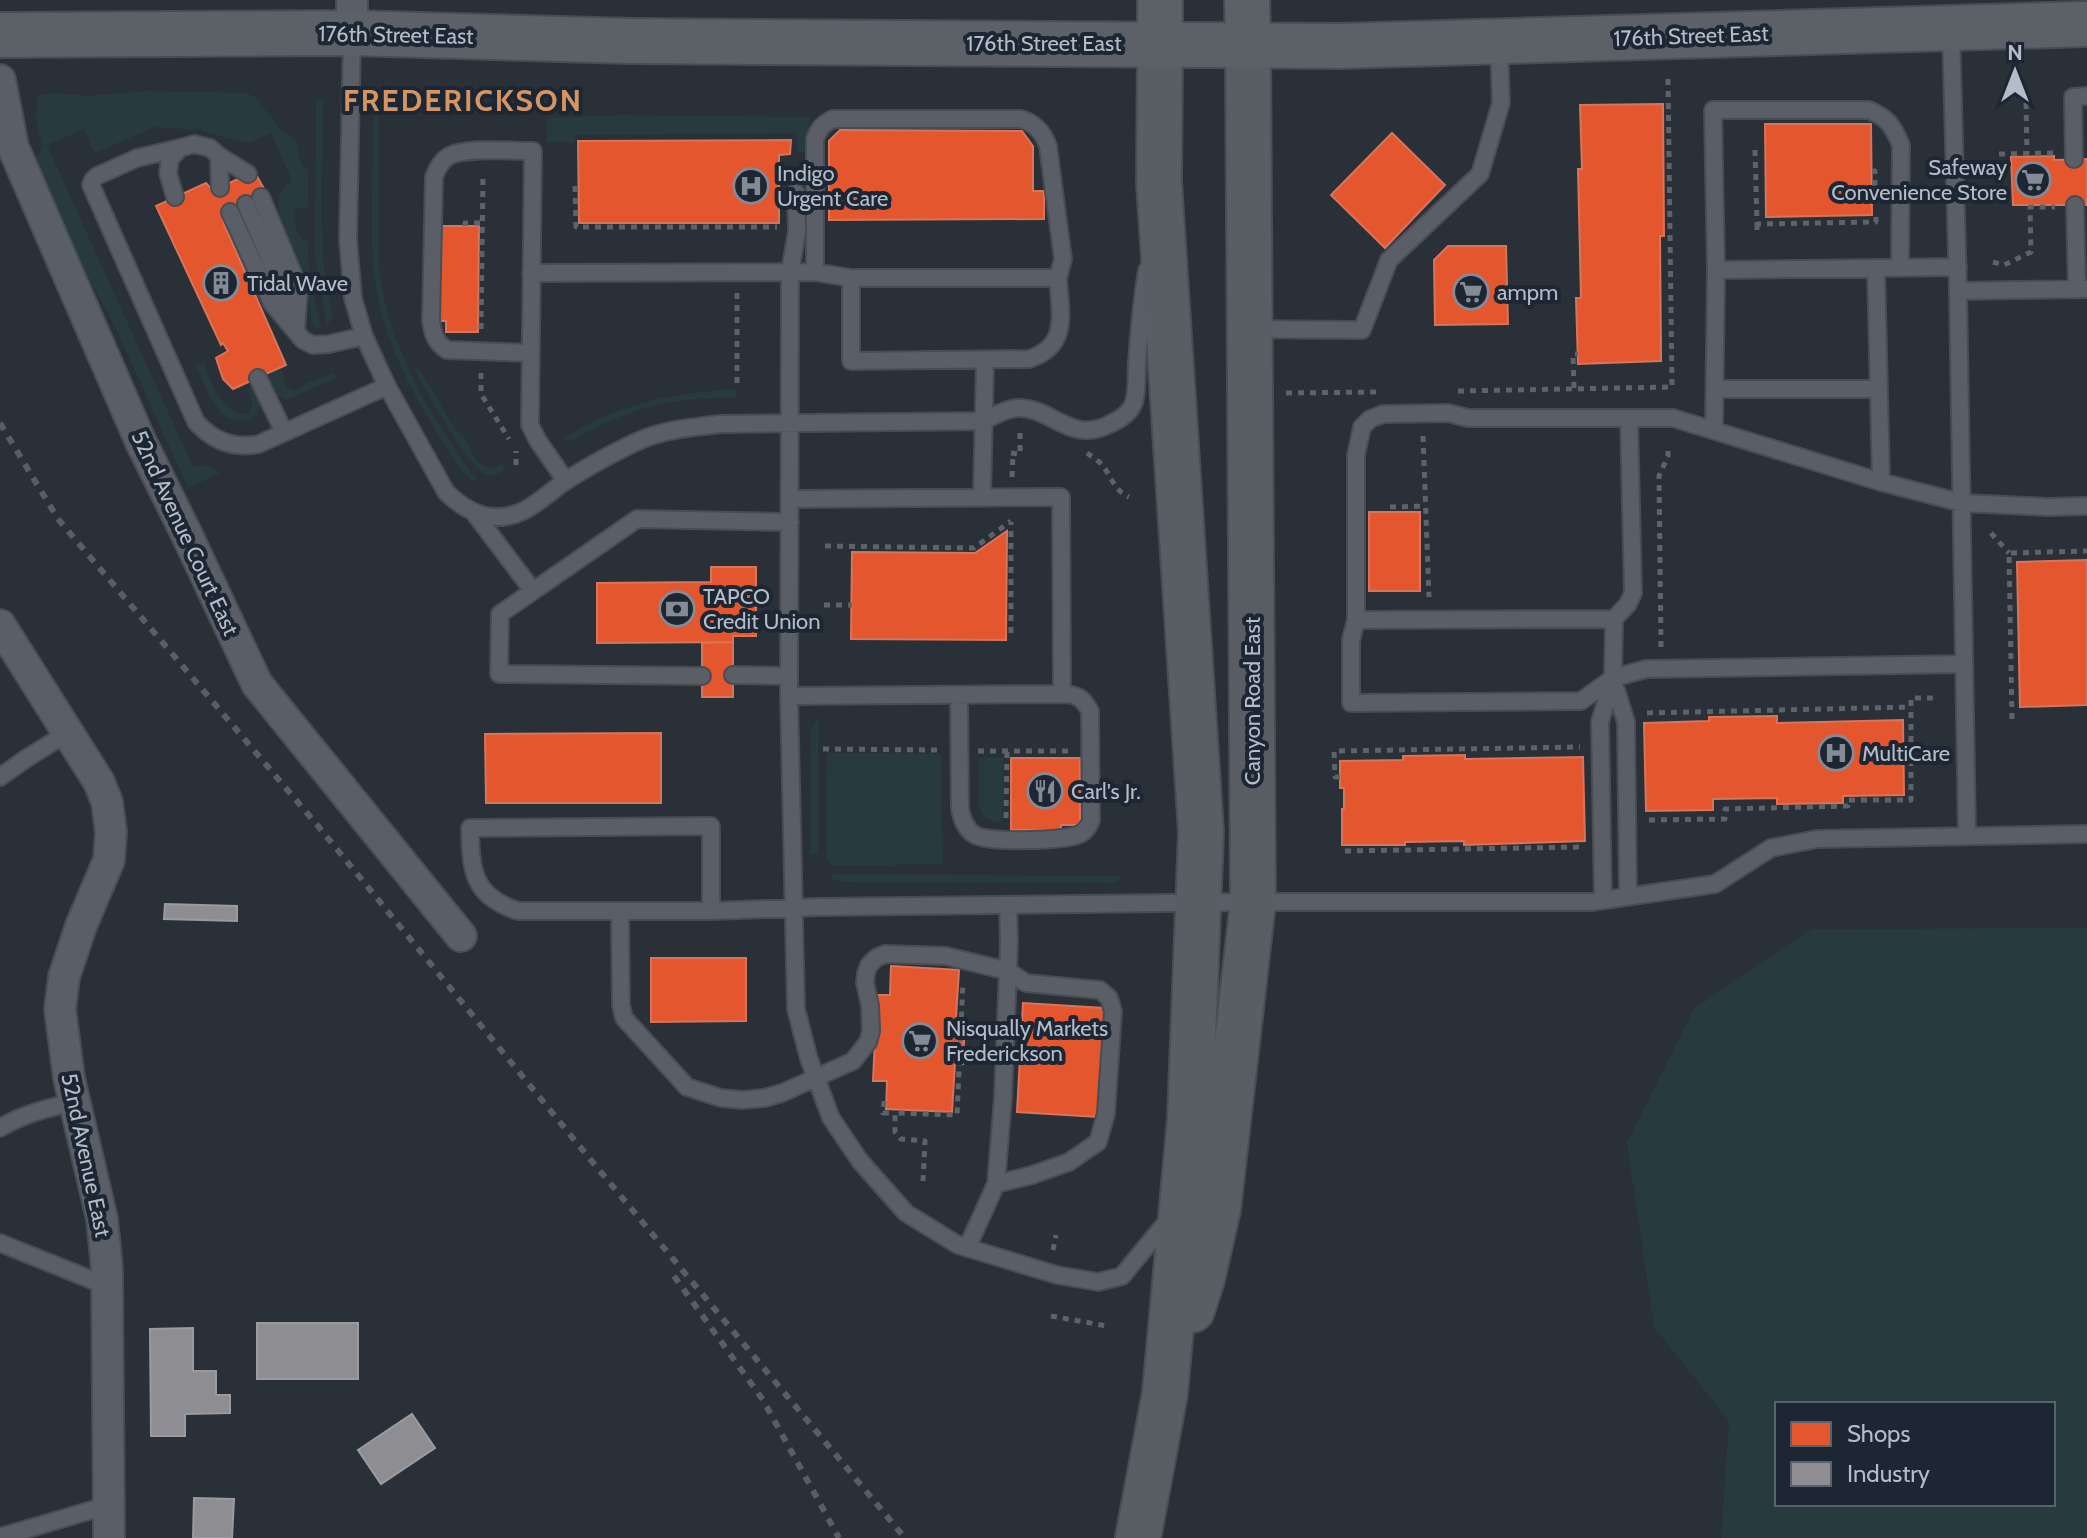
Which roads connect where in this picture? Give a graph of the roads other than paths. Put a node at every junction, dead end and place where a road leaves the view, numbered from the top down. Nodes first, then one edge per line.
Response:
1 (1160, 0) edge
2 (1247, 0) edge
3 (1950, 14) edge
4 (352, 17) edge
5 (2087, 24) edge
6 (0, 35) edge
7 (1499, 41) junction
8 (1160, 44) junction
9 (1248, 45) junction
10 (0, 80) edge
11 (2087, 96) edge
12 (180, 148) junction
13 (219, 156) junction
14 (2067, 159) road end
15 (1159, 182) junction
16 (796, 193) dead end
17 (175, 197) dead end
18 (253, 201) dead end
19 (2068, 205) road end
20 (230, 212) dead end
21 (1958, 267) junction
22 (1876, 268) junction
23 (1900, 268) junction
24 (1716, 270) junction
25 (790, 272) junction
26 (815, 272) junction
27 (531, 273) junction
28 (851, 278) junction
29 (1058, 278) junction
30 (2082, 289) edge
31 (1958, 291) junction
32 (296, 329) junction
33 (1249, 329) junction
34 (364, 336) junction
35 (530, 353) junction
36 (985, 361) junction
37 (258, 378) dead end
38 (387, 386) junction
39 (1715, 389) junction
40 (1879, 389) junction
41 (1629, 418) junction
42 (983, 421) junction
43 (790, 423) junction
44 (1714, 431) junction
45 (284, 432) junction
46 (566, 481) junction
47 (1881, 482) junction
48 (982, 497) junction
49 (790, 499) junction
50 (1962, 503) junction
51 (2087, 506) edge
52 (475, 514) junction
53 (790, 522) junction
54 (533, 591) junction
55 (1614, 619) junction
56 (1356, 620) junction
57 (0, 625) edge
58 (1964, 664) junction
59 (733, 675) dead end
60 (702, 676) dead end
61 (789, 676) junction
62 (1613, 678) junction
63 (1062, 694) junction
64 (959, 695) junction
65 (789, 696) junction
66 (69, 732) junction
67 (0, 777) edge
68 (2087, 834) edge
69 (1967, 836) junction
70 (1628, 896) junction
71 (1603, 900) junction
72 (1253, 902) junction
73 (1199, 903) junction
74 (1008, 905) junction
75 (793, 907) junction
76 (620, 911) junction
77 (711, 911) junction
78 (461, 936) dead end
79 (1008, 971) junction
80 (816, 1077) junction
81 (74, 1102) junction
82 (0, 1128) edge
83 (996, 1184) junction
84 (1181, 1204) junction
85 (0, 1243) edge
86 (967, 1248) junction
87 (107, 1286) junction
88 (1165, 1393) junction
89 (109, 1505) junction
90 (0, 1537) edge
91 (109, 1538) edge
92 (1138, 1538) edge

1 - 8 main road, Canyon Road East
2 - 9 main road, Canyon Road East
3 - 5 main road, 176th Street East
3 - 7 main road, 176th Street East
3 - 21 lane
4 - 6 main road, 176th Street East
4 - 8 main road, 176th Street East
4 - 34 lane
7 - 9 main road, 176th Street East
7 - 33 lane
8 - 9 main road, 176th Street East
8 - 15 main road, Canyon Road East
9 - 33 main road, Canyon Road East
10 - 78 street, 52nd Avenue Court East
11 - 14 lane
12 - 13 lane
12 - 17 lane
12 - 45 lane
13 - 13 lane
15 - 42 lane
15 - 73 main road, Canyon Road East
16 - 25 lane
18 - 32 lane
19 - 30 lane
20 - 32 lane
21 - 23 lane
21 - 31 lane
22 - 23 lane
22 - 24 lane
22 - 40 lane
23 - 24 lane
24 - 39 lane
25 - 26 lane
25 - 27 lane
25 - 43 lane
26 - 28 lane
26 - 29 lane
27 - 35 lane
27 - 35 lane
28 - 29 lane
28 - 36 lane
29 - 36 lane
30 - 31 lane
31 - 50 lane
32 - 34 lane
33 - 72 main road, Canyon Road East
34 - 38 lane
35 - 46 lane
36 - 42 lane
37 - 45 lane
38 - 45 lane
38 - 52 lane
39 - 40 lane
39 - 44 lane
40 - 47 lane
41 - 44 lane
41 - 55 lane
41 - 56 lane
42 - 43 lane
42 - 48 lane
43 - 46 lane
43 - 49 lane
44 - 47 lane
46 - 52 lane
47 - 50 lane
48 - 49 lane
48 - 63 lane
49 - 53 lane
50 - 51 lane
50 - 58 lane
52 - 54 lane
53 - 54 lane
53 - 61 lane
54 - 60 lane
55 - 56 lane
55 - 62 lane
56 - 62 lane
57 - 66 street, 52nd Avenue East
58 - 62 lane
58 - 69 lane
59 - 61 lane
61 - 65 lane
62 - 70 lane
62 - 71 lane
63 - 64 lane
63 - 64 lane
64 - 65 lane
65 - 75 lane
66 - 67 lane
66 - 81 street, 52nd Avenue East
68 - 69 lane
69 - 70 lane
70 - 71 lane
71 - 72 lane
72 - 73 lane
72 - 88 main road, Canyon Road East
73 - 74 lane
73 - 84 main road, Canyon Road East
74 - 75 lane
74 - 79 lane
75 - 77 lane
75 - 80 lane
76 - 77 lane
76 - 77 lane
76 - 80 lane
79 - 80 lane
79 - 83 lane
79 - 83 lane
80 - 86 lane
81 - 82 lane
81 - 87 street, 52nd Avenue East
83 - 86 lane
84 - 86 lane
84 - 88 main road, Canyon Road East
85 - 87 lane
87 - 89 street, 52nd Avenue East
88 - 92 main road, Canyon Road East
89 - 90 lane
89 - 91 street, 52nd Avenue East

